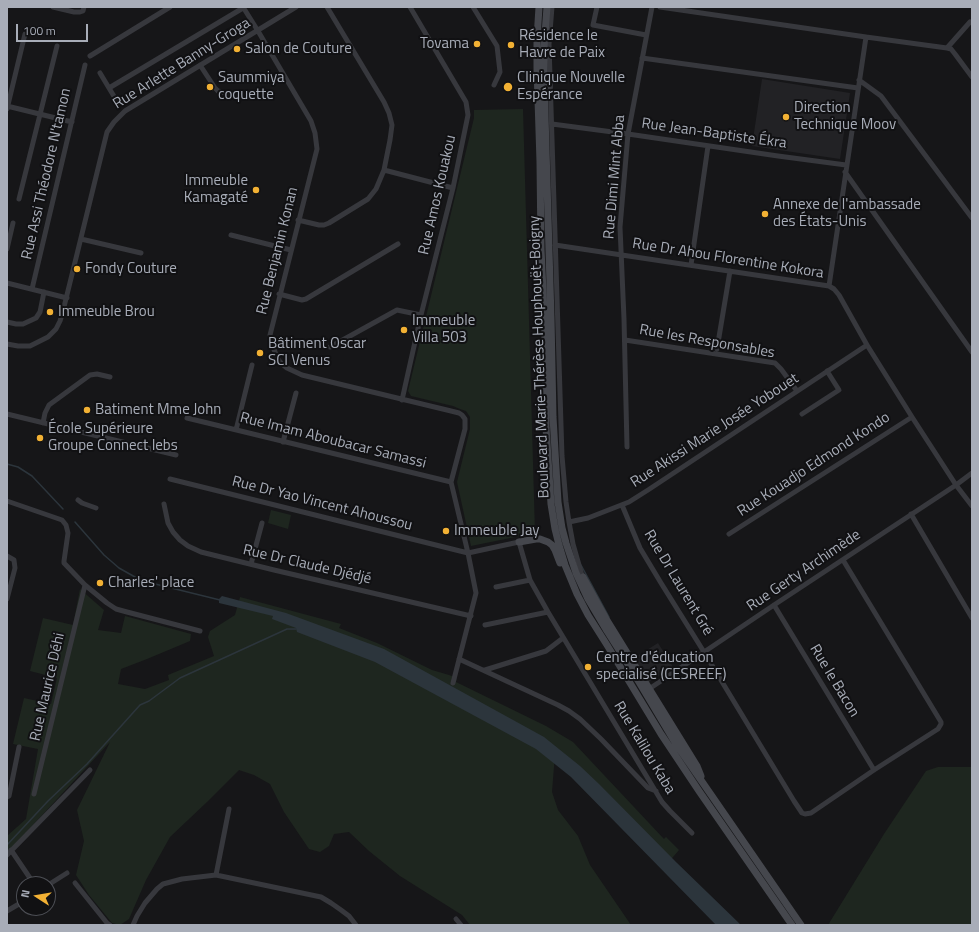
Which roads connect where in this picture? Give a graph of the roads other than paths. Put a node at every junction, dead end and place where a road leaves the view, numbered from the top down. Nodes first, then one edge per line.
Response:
1 (54, 7) edge
2 (84, 7) edge
3 (170, 7) edge
4 (296, 7) edge
5 (327, 7) edge
6 (410, 7) edge
7 (473, 7) edge
8 (540, 7) edge
9 (547, 7) edge
10 (552, 7) edge
11 (597, 7) edge
12 (652, 7) edge
13 (660, 7) edge
14 (243, 8) edge
15 (970, 22) dead end
16 (258, 30) junction
17 (25, 34) dead end
18 (646, 35) junction
19 (866, 37) junction
20 (57, 46) dead end
21 (947, 48) junction
22 (90, 56) dead end
23 (642, 58) junction
24 (86, 65) dead end
25 (200, 65) junction
26 (100, 73) dead end
27 (972, 76) edge
28 (859, 80) junction
29 (494, 85) dead end
30 (109, 88) junction
31 (858, 88) junction
32 (245, 98) dead end
33 (118, 103) dead end
34 (7, 107) edge
35 (40, 114) junction
36 (72, 122) junction
37 (553, 125) junction
38 (628, 134) junction
39 (708, 146) junction
40 (846, 165) junction
41 (384, 170) junction
42 (845, 172) junction
43 (453, 188) junction
44 (19, 199) dead end
45 (972, 218) edge
46 (298, 220) junction
47 (13, 223) dead end
48 (231, 235) dead end
49 (82, 239) junction
50 (398, 244) dead end
51 (555, 246) junction
52 (7, 249) edge
53 (291, 250) junction
54 (141, 253) dead end
55 (621, 255) junction
56 (691, 265) junction
57 (730, 271) junction
58 (7, 283) edge
59 (829, 286) junction
60 (32, 289) junction
61 (44, 292) junction
62 (279, 294) junction
63 (67, 298) junction
64 (422, 315) junction
65 (7, 322) edge
66 (625, 340) junction
67 (7, 344) edge
68 (867, 345) junction
69 (330, 347) dead end
70 (717, 349) dead end
71 (972, 352) edge
72 (252, 365) dead end
73 (827, 371) junction
74 (110, 377) dead end
75 (797, 392) junction
76 (296, 394) dead end
77 (402, 400) junction
78 (7, 414) edge
79 (802, 414) dead end
80 (912, 417) junction
81 (187, 418) dead end
82 (43, 423) junction
83 (236, 430) junction
84 (284, 442) junction
85 (627, 447) dead end
86 (176, 455) dead end
87 (972, 473) edge
88 (170, 479) dead end
89 (451, 482) junction
90 (956, 485) junction
91 (78, 500) dead end
92 (7, 501) edge
93 (164, 504) dead end
94 (622, 505) junction
95 (972, 506) edge
96 (96, 508) dead end
97 (911, 514) junction
98 (569, 522) junction
99 (262, 523) dead end
100 (729, 534) dead end
101 (519, 542) junction
102 (468, 553) junction
103 (7, 556) edge
104 (843, 560) junction
105 (251, 564) junction
106 (583, 577) junction
107 (530, 580) junction
108 (85, 585) junction
109 (496, 587) dead end
110 (577, 594) junction
111 (7, 599) edge
112 (588, 599) junction
113 (774, 605) junction
114 (548, 612) junction
115 (471, 616) junction
116 (972, 618) edge
117 (485, 625) dead end
118 (200, 631) dead end
119 (563, 638) junction
120 (704, 652) junction
121 (459, 659) junction
122 (485, 670) junction
123 (453, 683) dead end
124 (649, 689) junction
125 (19, 747) dead end
126 (90, 770) dead end
127 (874, 770) junction
128 (706, 787) junction
129 (656, 791) junction
130 (34, 794) dead end
131 (7, 797) edge
132 (229, 809) dead end
133 (692, 834) dead end
134 (11, 850) junction
135 (7, 854) edge
136 (67, 873) dead end
137 (216, 875) junction
138 (29, 876) edge
139 (56, 880) edge
140 (75, 883) dead end
141 (16, 906) edge
142 (7, 911) edge
143 (456, 919) dead end
144 (110, 925) edge
145 (133, 925) edge
146 (356, 925) edge
147 (461, 925) edge
148 (792, 925) edge
149 (801, 925) edge

1 - 2 street
3 - 22 street
4 - 16 street, Rue Arlette Banny-Groga
5 - 41 street
6 - 43 street, Rue Amos Kouakou
7 - 29 street
8 - 110 main road, Boulevard Marie-Thérèse Houphouët-Boigny
9 - 112 main road, Boulevard Marie-Thérèse Houphouët-Boigny
10 - 37 street
11 - 18 street
12 - 18 street, Rue Dimi Mint Abba
13 - 19 street
14 - 16 street, Rue Benjamin Konan
14 - 30 street
15 - 21 street
16 - 25 street, Rue Arlette Banny-Groga
16 - 46 street, Rue Benjamin Konan
17 - 34 street
18 - 23 street, Rue Dimi Mint Abba
19 - 21 street
19 - 28 street
20 - 35 street
21 - 27 street
23 - 31 street
23 - 38 street, Rue Dimi Mint Abba
24 - 36 street, Rue Assi Théodore N'tamon
25 - 32 street
25 - 49 street, Rue Arlette Banny-Groga
26 - 30 street
28 - 31 street
28 - 45 street
30 - 33 street
31 - 40 street
34 - 35 street
35 - 36 street
35 - 44 street
36 - 60 street, Rue Assi Théodore N'tamon
37 - 38 street, Rue Jean-Baptiste Ékra
37 - 51 street
38 - 39 street, Rue Jean-Baptiste Ékra
38 - 55 street, Rue Dimi Mint Abba
39 - 40 street, Rue Jean-Baptiste Ékra
39 - 56 street
40 - 42 street
41 - 43 street
41 - 46 street
42 - 59 street
42 - 71 street
43 - 64 street, Rue Amos Kouakou
46 - 53 street, Rue Benjamin Konan
47 - 52 street
48 - 53 street
49 - 54 street
49 - 63 street, Rue Arlette Banny-Groga
50 - 62 street
51 - 55 street, Rue Dr Ahou Florentine Kokora
51 - 98 street
53 - 62 street, Rue Benjamin Konan
55 - 56 street, Rue Dr Ahou Florentine Kokora
55 - 66 street, Rue Dimi Mint Abba
56 - 57 street, Rue Dr Ahou Florentine Kokora
57 - 59 street, Rue Dr Ahou Florentine Kokora
57 - 70 street
58 - 60 street
59 - 68 street, Rue Dr Ahou Florentine Kokora
60 - 61 street
61 - 63 street
61 - 65 street
62 - 77 street, Rue Benjamin Konan
63 - 67 street, Rue Arlette Banny-Groga
64 - 69 street
64 - 77 street, Rue Amos Kouakou
66 - 75 street, Rue les Responsables
66 - 85 street, Rue Dimi Mint Abba
68 - 73 street, Rue Akissi Marie Josée Yobouet
68 - 80 street, Rue Dr Ahou Florentine Kokora
72 - 83 street
73 - 75 street, Rue Akissi Marie Josée Yobouet
73 - 79 street
74 - 82 street
75 - 94 street, Rue Akissi Marie Josée Yobouet
76 - 84 street
77 - 89 street, Rue Benjamin Konan
78 - 82 street
80 - 90 street, Rue Dr Ahou Florentine Kokora
80 - 100 street, Rue Kouadjo Edmond Kondo
81 - 83 street, Rue Imam Aboubacar Samassi
82 - 86 street
83 - 84 street, Rue Imam Aboubacar Samassi
84 - 89 street, Rue Imam Aboubacar Samassi
87 - 90 street, Rue Gerty Archimède
88 - 102 street, Rue Dr Yao Vincent Ahoussou
89 - 102 street
90 - 95 street, Rue Dr Ahou Florentine Kokora
90 - 97 street, Rue Gerty Archimède
91 - 96 street
92 - 108 street
93 - 105 street, Rue Dr Claude Djédjé
94 - 98 street, Rue Akissi Marie Josée Yobouet
94 - 120 street, Rue Dr Laurent Gré
97 - 104 street, Rue Gerty Archimède
97 - 116 street
98 - 106 street
99 - 105 street
101 - 102 street
101 - 107 street, Rue Kalilou Kaba
101 - 110 main road
102 - 115 street
103 - 111 street
104 - 113 street, Rue Gerty Archimède
104 - 127 street
105 - 115 street, Rue Dr Claude Djédjé
106 - 112 street
106 - 124 main road
107 - 109 street
107 - 114 street, Rue Kalilou Kaba
108 - 118 street
108 - 130 street, Rue Maurice Déhi
110 - 148 main road, Boulevard Marie-Thérèse Houphouët-Boigny
112 - 128 main road, Boulevard Marie-Thérèse Houphouët-Boigny
113 - 120 street, Rue Gerty Archimède
113 - 127 street, Rue le Bacon
114 - 117 street
114 - 119 street, Rue Kalilou Kaba
115 - 121 street
119 - 122 street
119 - 129 street, Rue Kalilou Kaba
120 - 124 street, Rue Gerty Archimède
120 - 127 street, Rue Dr Laurent Gré
121 - 122 street
121 - 123 street
122 - 129 street
124 - 128 main road
125 - 131 street
126 - 134 street
128 - 149 main road, Boulevard Marie-Thérèse Houphouët-Boigny
129 - 133 street, Rue Kalilou Kaba
132 - 137 street
134 - 135 street
134 - 138 street
136 - 139 street
137 - 145 street
137 - 146 street
140 - 144 street
141 - 142 street
143 - 147 street

